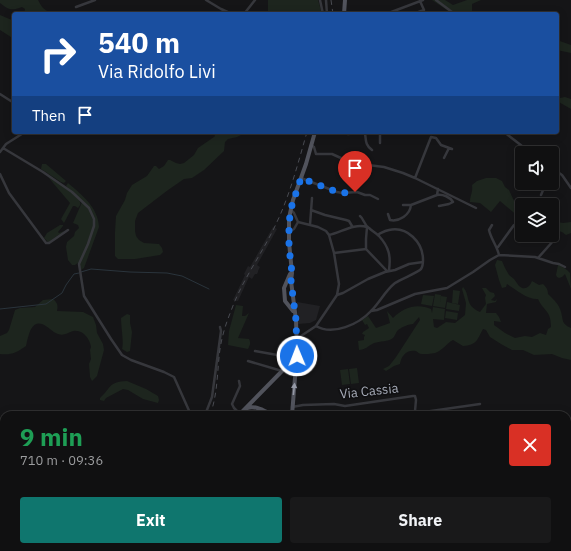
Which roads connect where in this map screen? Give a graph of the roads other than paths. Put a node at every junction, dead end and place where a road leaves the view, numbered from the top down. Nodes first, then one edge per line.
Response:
1 (95, 0) edge
2 (206, 0) edge
3 (346, 0) edge
4 (421, 0) edge
5 (436, 0) edge
6 (253, 1) edge
7 (320, 1) edge
8 (326, 1) edge
9 (76, 7) dead end
10 (226, 12) edge
11 (245, 12) edge
12 (323, 12) edge
13 (327, 12) edge
14 (344, 12) edge
15 (391, 12) edge
16 (418, 12) edge
17 (452, 12) dead end
18 (0, 94) edge
19 (12, 102) edge
20 (22, 134) edge
21 (315, 134) edge
22 (364, 134) edge
23 (380, 134) edge
24 (507, 134) edge
25 (380, 143) dead end
26 (312, 145) junction
27 (522, 146) edge
28 (2, 148) junction
29 (372, 150) dead end
30 (0, 152) edge
31 (444, 158) dead end
32 (362, 164) junction
33 (361, 171) dead end
34 (559, 173) edge
35 (0, 176) edge
36 (301, 178) junction
37 (415, 178) junction
38 (571, 188) edge
39 (438, 189) junction
40 (543, 190) edge
41 (437, 195) junction
42 (541, 195) dead end
43 (312, 198) dead end
44 (378, 199) dead end
45 (403, 205) dead end
46 (412, 206) junction
47 (439, 206) dead end
48 (476, 208) dead end
49 (291, 210) junction
50 (311, 210) junction
51 (388, 214) dead end
52 (360, 216) dead end
53 (298, 222) junction
54 (310, 225) junction
55 (492, 225) dead end
56 (514, 225) dead end
57 (352, 226) junction
58 (367, 227) junction
59 (68, 230) dead end
60 (289, 232) junction
61 (329, 235) junction
62 (378, 235) junction
63 (552, 242) edge
64 (498, 247) junction
65 (366, 249) junction
66 (334, 253) junction
67 (500, 255) junction
68 (538, 258) junction
69 (423, 262) junction
70 (565, 268) dead end
71 (291, 270) junction
72 (388, 271) junction
73 (285, 285) junction
74 (292, 285) junction
75 (337, 295) junction
76 (293, 301) junction
77 (288, 304) junction
78 (371, 311) junction
79 (295, 315) junction
80 (316, 326) junction
81 (220, 327) dead end
82 (297, 337) junction
83 (255, 351) dead end
84 (295, 359) junction
85 (248, 361) dead end
86 (282, 371) junction
87 (239, 381) dead end
88 (257, 397) junction
89 (480, 404) dead end
90 (258, 408) junction
91 (292, 408) junction
92 (244, 409) joint
93 (189, 411) edge
94 (207, 411) edge
95 (236, 411) edge
96 (264, 411) edge
97 (292, 411) edge
98 (415, 411) edge
99 (431, 411) edge

1 - 9 street
2 - 10 street
3 - 14 main road
4 - 15 street
4 - 16 street
5 - 17 street
6 - 11 street
7 - 8 street
7 - 12 street
8 - 13 street
18 - 19 street
20 - 28 street
21 - 26 main road
22 - 29 street
23 - 25 street
24 - 27 street
26 - 32 street
26 - 36 main road
28 - 30 street
28 - 93 street
31 - 37 street
32 - 33 street
32 - 37 street
34 - 38 street
35 - 59 street
36 - 44 street
36 - 49 main road
37 - 39 street
39 - 41 street
39 - 48 street
40 - 42 street
41 - 46 street
41 - 47 street
43 - 50 street
45 - 46 street
46 - 51 street
49 - 53 street
49 - 60 main road
50 - 54 street
50 - 57 street
52 - 58 street
53 - 54 street
53 - 60 street
54 - 61 street
55 - 64 street
56 - 64 street
57 - 58 street
57 - 61 street
58 - 62 street
58 - 65 street
60 - 71 main road
61 - 66 street
62 - 69 street
62 - 72 street
63 - 68 street
64 - 67 street
65 - 66 street
65 - 72 street
66 - 75 street
67 - 68 street
67 - 78 street
68 - 70 street
69 - 72 street
69 - 78 street
71 - 73 main road
71 - 74 main road
72 - 75 street
73 - 74 main road
73 - 77 main road
74 - 76 main road
75 - 80 street
76 - 77 main road
76 - 79 main road
77 - 79 main road
78 - 80 street
79 - 82 main road
80 - 82 street
81 - 94 street
82 - 84 main road
83 - 84 street
84 - 86 main road
91 -> 84 main road
85 - 86 street
86 - 88 main road
87 - 95 street
88 - 90 main road
88 - 92 main road
89 - 99 street, Via Cassia
90 - 92 main road
90 - 96 main road
91 - 97 main road
91 - 98 street, Via Cassia

